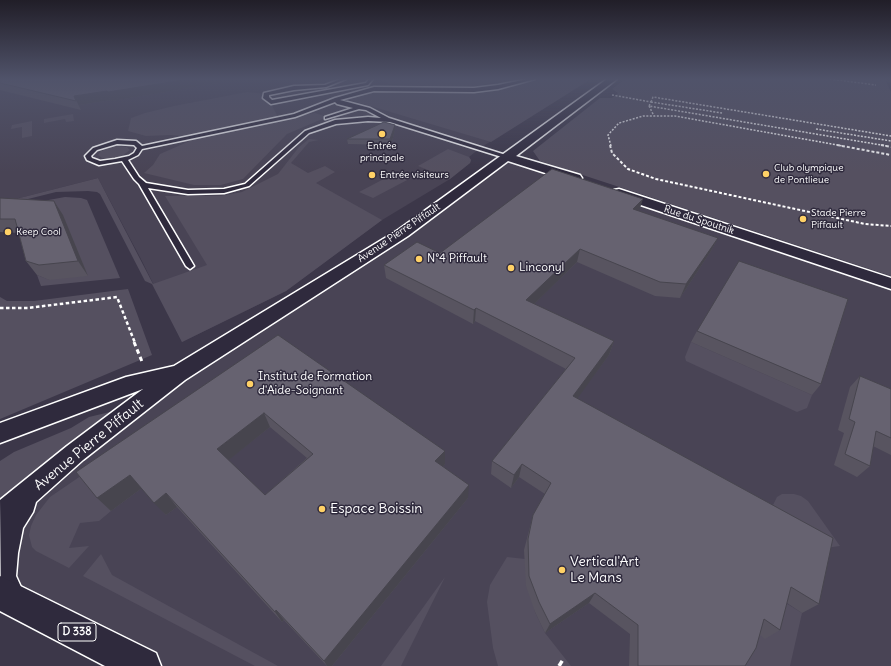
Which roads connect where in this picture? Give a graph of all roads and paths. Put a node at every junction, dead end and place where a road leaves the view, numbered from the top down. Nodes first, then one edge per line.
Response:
1 (275, 110) edge
2 (309, 110) edge
3 (370, 110) edge
4 (570, 110) edge
5 (651, 110) edge
6 (673, 110) edge
7 (703, 110) edge
8 (723, 110) edge
9 (730, 110) edge
10 (350, 111) joint
11 (722, 113) junction
12 (654, 116) junction
13 (279, 118) junction
14 (721, 118) junction
15 (372, 119) junction
16 (391, 120) junction
17 (816, 124) junction
18 (769, 126) junction
19 (816, 129) junction
20 (307, 132) junction
21 (770, 133) junction
22 (817, 134) junction
23 (891, 136) edge
24 (891, 141) edge
25 (891, 147) edge
26 (140, 148) junction
27 (891, 155) edge
28 (507, 157) junction
29 (124, 159) junction
30 (587, 182) edge
31 (142, 184) junction
32 (609, 190) edge
33 (891, 226) edge
34 (190, 266) dead end
35 (891, 284) edge
36 (0, 308) edge
37 (138, 374) junction
38 (178, 374) junction
39 (0, 432) edge
40 (0, 447) edge
41 (75, 453) junction
42 (0, 517) edge
43 (6, 596) edge
44 (564, 658) dead end
45 (143, 666) edge
46 (559, 666) edge

1 - 13 lane
2 - 13 lane
3 - 16 lane
4 - 28 street, Avenue Pierre Piffault
5 - 12 path
6 - 14 path
7 - 11 path
8 - 11 path
9 - 17 path
10 - 15 lane
10 - 20 lane
11 - 14 path
12 - 21 path
12 - 33 path
13 - 26 lane
14 - 18 path
15 - 16 lane
15 - 20 lane
16 - 28 lane
17 - 19 path
17 - 23 path
18 - 21 path
18 - 22 path
19 - 22 path
19 - 24 path
20 - 31 lane
21 - 27 path
22 - 25 path
26 - 29 lane
26 - 29 lane
28 - 30 street
28 - 38 street, Avenue Pierre Piffault
29 - 31 lane
31 - 34 lane
32 - 35 street, Rue du Spoutnik
36 - 37 path
37 - 38 street, Avenue Pierre Piffault
37 - 39 street, Avenue Pierre Piffault
37 - 40 street, Avenue Pierre Piffault
38 - 41 street, Avenue Pierre Piffault
41 - 42 street, Avenue Pierre Piffault
41 - 43 street
43 - 45 main road, D 338
44 - 46 path

